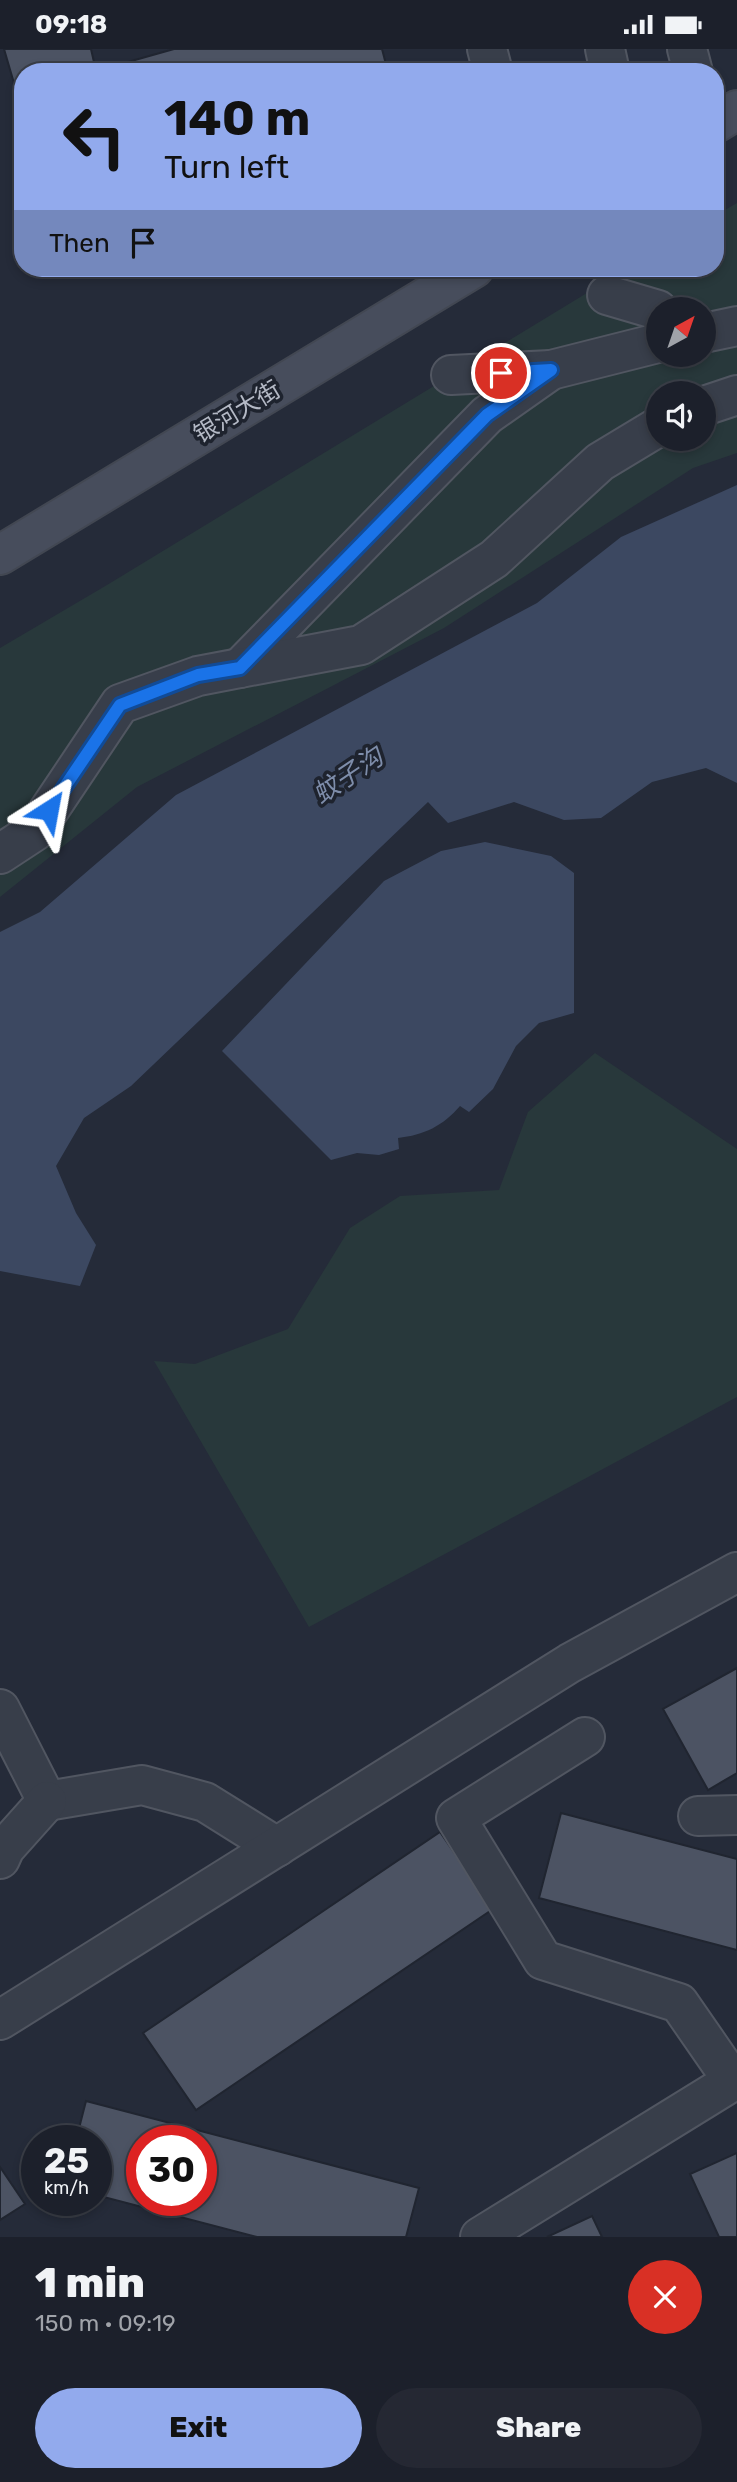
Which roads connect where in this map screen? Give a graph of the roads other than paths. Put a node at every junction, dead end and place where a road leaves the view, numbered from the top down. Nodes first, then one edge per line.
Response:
1 (459, 277) edge
2 (607, 295) dead end
3 (646, 306) edge
4 (646, 346) edge
5 (551, 370) junction
6 (451, 375) dead end
7 (737, 395) edge
8 (716, 402) edge
9 (646, 434) edge
10 (0, 555) edge
11 (240, 668) junction
12 (0, 855) edge
13 (737, 1572) edge
14 (0, 1709) edge
15 (585, 1737) dead end
16 (47, 1801) junction
17 (737, 1815) edge
18 (698, 1816) dead end
19 (277, 1847) junction
20 (0, 1859) edge
21 (0, 2020) edge
22 (735, 2080) edge
23 (480, 2237) edge

1 - 10 main road, 银河大街
2 - 3 street
4 - 5 street
5 - 6 street
5 - 11 street
7 - 8 street
9 - 11 street
11 - 12 street
13 - 19 street
14 - 16 street
15 - 22 street
16 - 19 street
16 - 20 street
17 - 18 street
19 - 21 street
22 - 23 street

